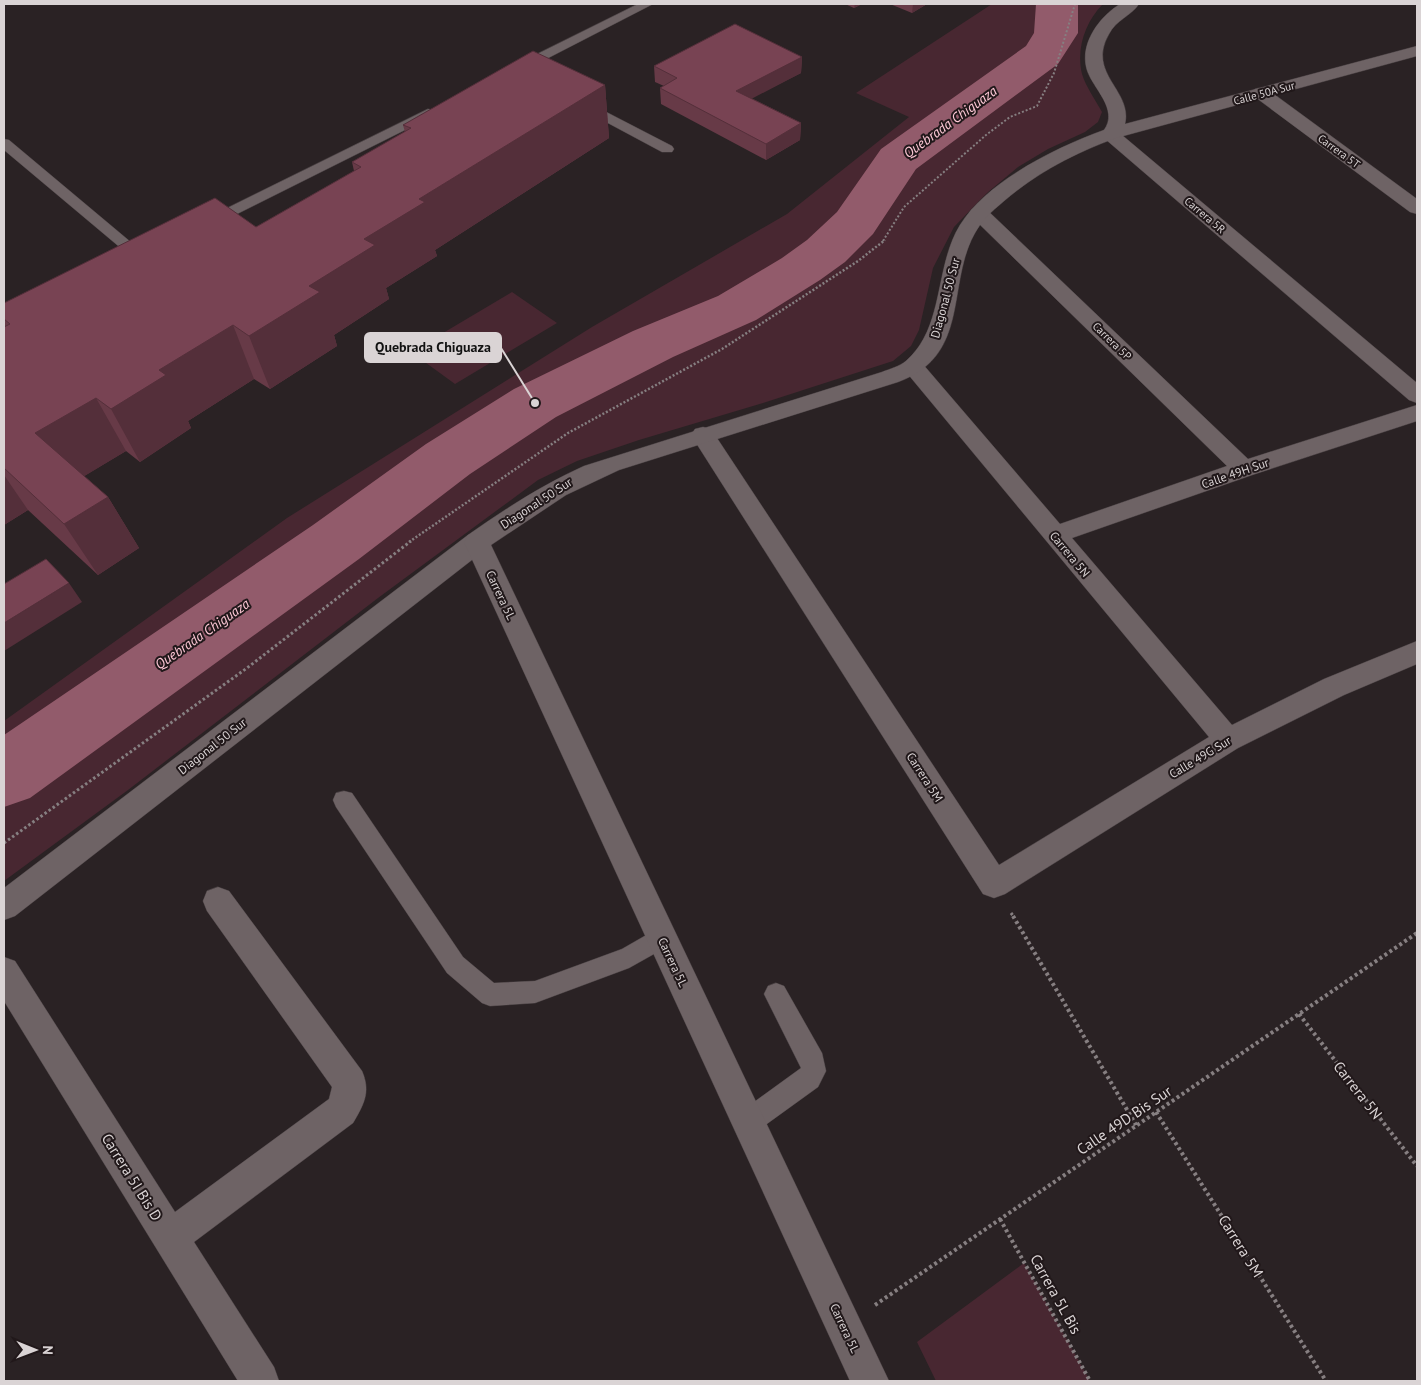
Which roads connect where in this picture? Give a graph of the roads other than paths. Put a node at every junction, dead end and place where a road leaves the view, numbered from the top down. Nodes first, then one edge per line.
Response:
1 (647, 4) edge
2 (1131, 4) edge
3 (1417, 51) edge
4 (535, 78) edge
5 (1262, 93) junction
6 (570, 97) edge
7 (438, 108) edge
8 (1110, 134) junction
9 (4, 143) edge
10 (667, 149) dead end
11 (1417, 208) edge
12 (979, 213) junction
13 (192, 231) edge
14 (123, 265) edge
15 (913, 367) junction
16 (1417, 395) edge
17 (1417, 413) edge
18 (703, 436) junction
19 (1244, 470) junction
20 (1054, 535) junction
21 (477, 542) junction
22 (1417, 652) edge
23 (1228, 740) junction
24 (344, 800) dead end
25 (994, 884) joint
26 (218, 901) dead end
27 (4, 906) edge
28 (662, 937) junction
29 (4, 972) edge
30 (776, 994) dead end
31 (748, 1122) junction
32 (170, 1238) junction
33 (260, 1381) edge
34 (870, 1381) edge

1 - 4 lane
2 - 8 street
3 - 5 street, Calle 50A Sur
5 - 8 street, Calle 50A Sur
5 - 11 street, Carrera 5T
6 - 10 lane
7 - 13 lane
8 - 12 street, Diagonal 50 Sur
8 - 16 street, Carrera 5R
9 - 14 lane
12 - 15 street, Diagonal 50 Sur
12 - 19 street, Carrera 5P
15 - 18 street, Diagonal 50 Sur
15 - 20 street, Carrera 5N
17 - 19 street, Calle 49H Sur
18 - 21 street, Diagonal 50 Sur
18 - 25 street, Carrera 5M
19 - 20 street, Calle 49H Sur
20 - 23 street, Carrera 5N
21 - 27 street, Diagonal 50 Sur
21 - 28 street, Carrera 5L
22 - 23 street, Calle 49G Sur
23 - 25 street, Calle 49G Sur
24 - 28 lane
26 - 32 street
28 - 31 street, Carrera 5L
29 - 32 street, Carrera 5I Bis D
30 - 31 lane
31 - 34 street, Carrera 5L
32 - 33 street, Carrera 5I Bis D

